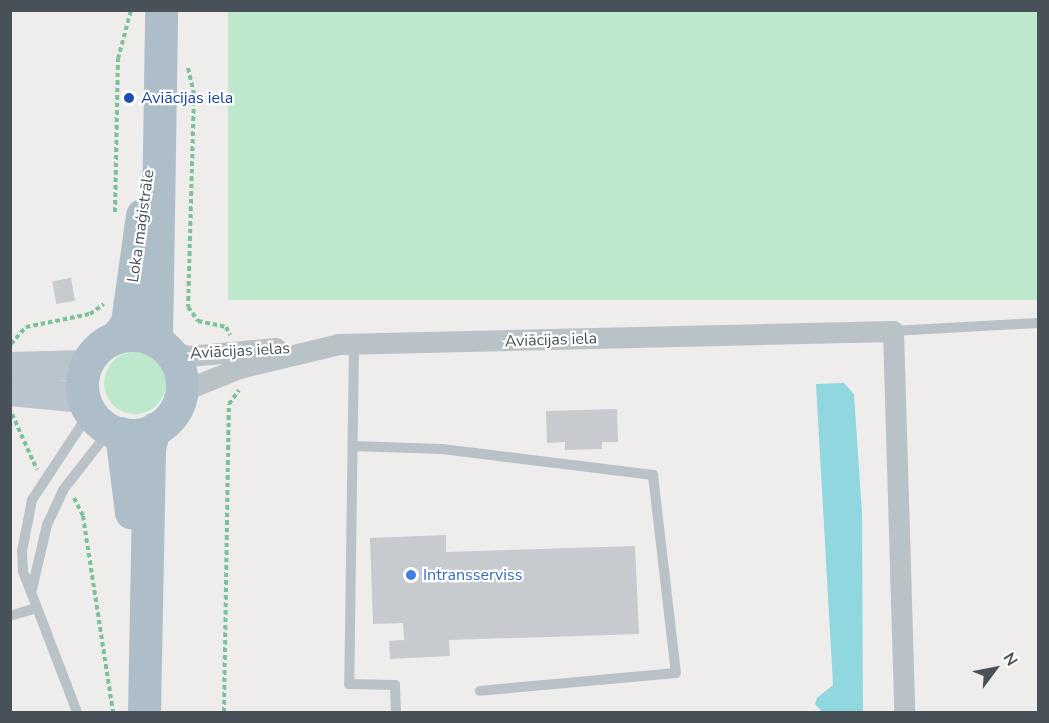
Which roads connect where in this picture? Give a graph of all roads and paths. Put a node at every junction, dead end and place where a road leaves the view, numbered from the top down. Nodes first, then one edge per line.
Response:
1 (131, 10) edge
2 (161, 10) edge
3 (158, 113) junction
4 (115, 224) dead end
5 (110, 294) dead end
6 (1038, 323) edge
7 (893, 331) junction
8 (117, 337) junction
9 (354, 344) junction
10 (10, 345) edge
11 (162, 346) junction
12 (313, 346) junction
13 (86, 365) junction
14 (10, 367) edge
15 (10, 391) edge
16 (182, 391) junction
17 (10, 411) edge
18 (101, 418) junction
19 (154, 429) junction
20 (353, 446) junction
21 (45, 476) junction
22 (63, 490) junction
23 (32, 589) junction
24 (36, 608) junction
25 (10, 616) edge
26 (145, 617) junction
27 (480, 691) dead end
28 (76, 712) edge
29 (113, 712) edge
30 (144, 712) edge
31 (396, 712) edge
32 (904, 712) edge

1 - 4 path
2 - 3 main road, Loka maģistrāle
3 - 8 main road, Loka maģistrāle
3 - 11 main road, Loka maģistrāle
5 - 10 path
6 - 7 lane, Aviācijas iela
7 - 9 street, Aviācijas iela
7 - 32 street
8 - 11 main road
8 - 13 main road
9 - 12 street, Aviācijas iela
9 - 20 lane
11 - 12 street, Aviācijas ielas
11 - 16 main road
12 - 16 street, Aviācijas iela
13 - 14 main road
13 - 18 main road
15 - 18 main road
16 - 19 main road
17 - 21 path
18 - 19 main road
18 - 21 lane
18 - 22 lane
18 - 26 main road
19 - 26 main road
20 - 27 lane
20 - 31 lane
21 - 23 lane
22 - 23 lane
22 - 29 path
23 - 24 lane
24 - 25 lane
24 - 28 lane
26 - 30 main road

